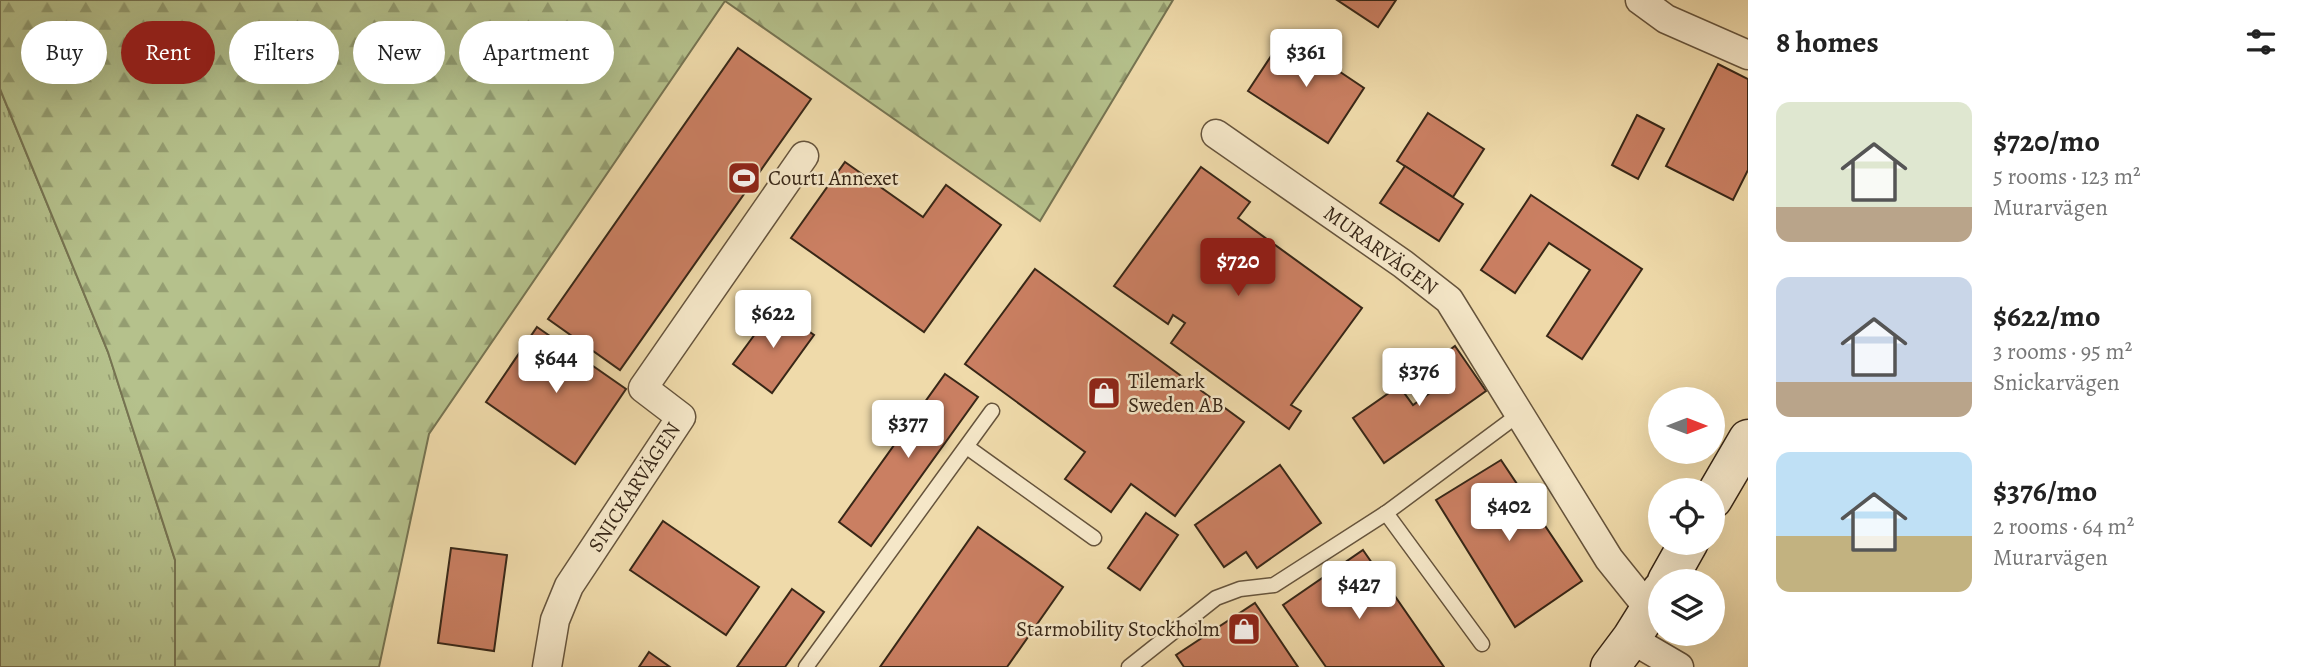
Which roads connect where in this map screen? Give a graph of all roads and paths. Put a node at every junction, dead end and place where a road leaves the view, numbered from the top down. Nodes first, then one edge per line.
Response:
1 (1640, 0) edge
2 (1748, 55) edge
3 (1216, 134) dead end
4 (804, 156) dead end
5 (992, 411) dead end
6 (1518, 415) junction
7 (1748, 439) edge
8 (967, 447) junction
9 (1725, 478) edge
10 (1386, 513) junction
11 (1094, 538) dead end
12 (1681, 555) edge
13 (1644, 618) edge
14 (1482, 644) dead end
15 (1131, 666) edge
16 (547, 667) edge
17 (806, 667) edge
18 (1679, 667) edge

1 - 2 street
3 - 6 street, MURARVÄGEN
4 - 16 street, SNICKARVÄGEN
5 - 8 lane
6 - 10 lane
6 - 13 street, MURARVÄGEN
7 - 9 street
8 - 11 lane
8 - 17 lane
10 - 14 lane
10 - 15 lane
12 - 13 street
13 - 18 street

